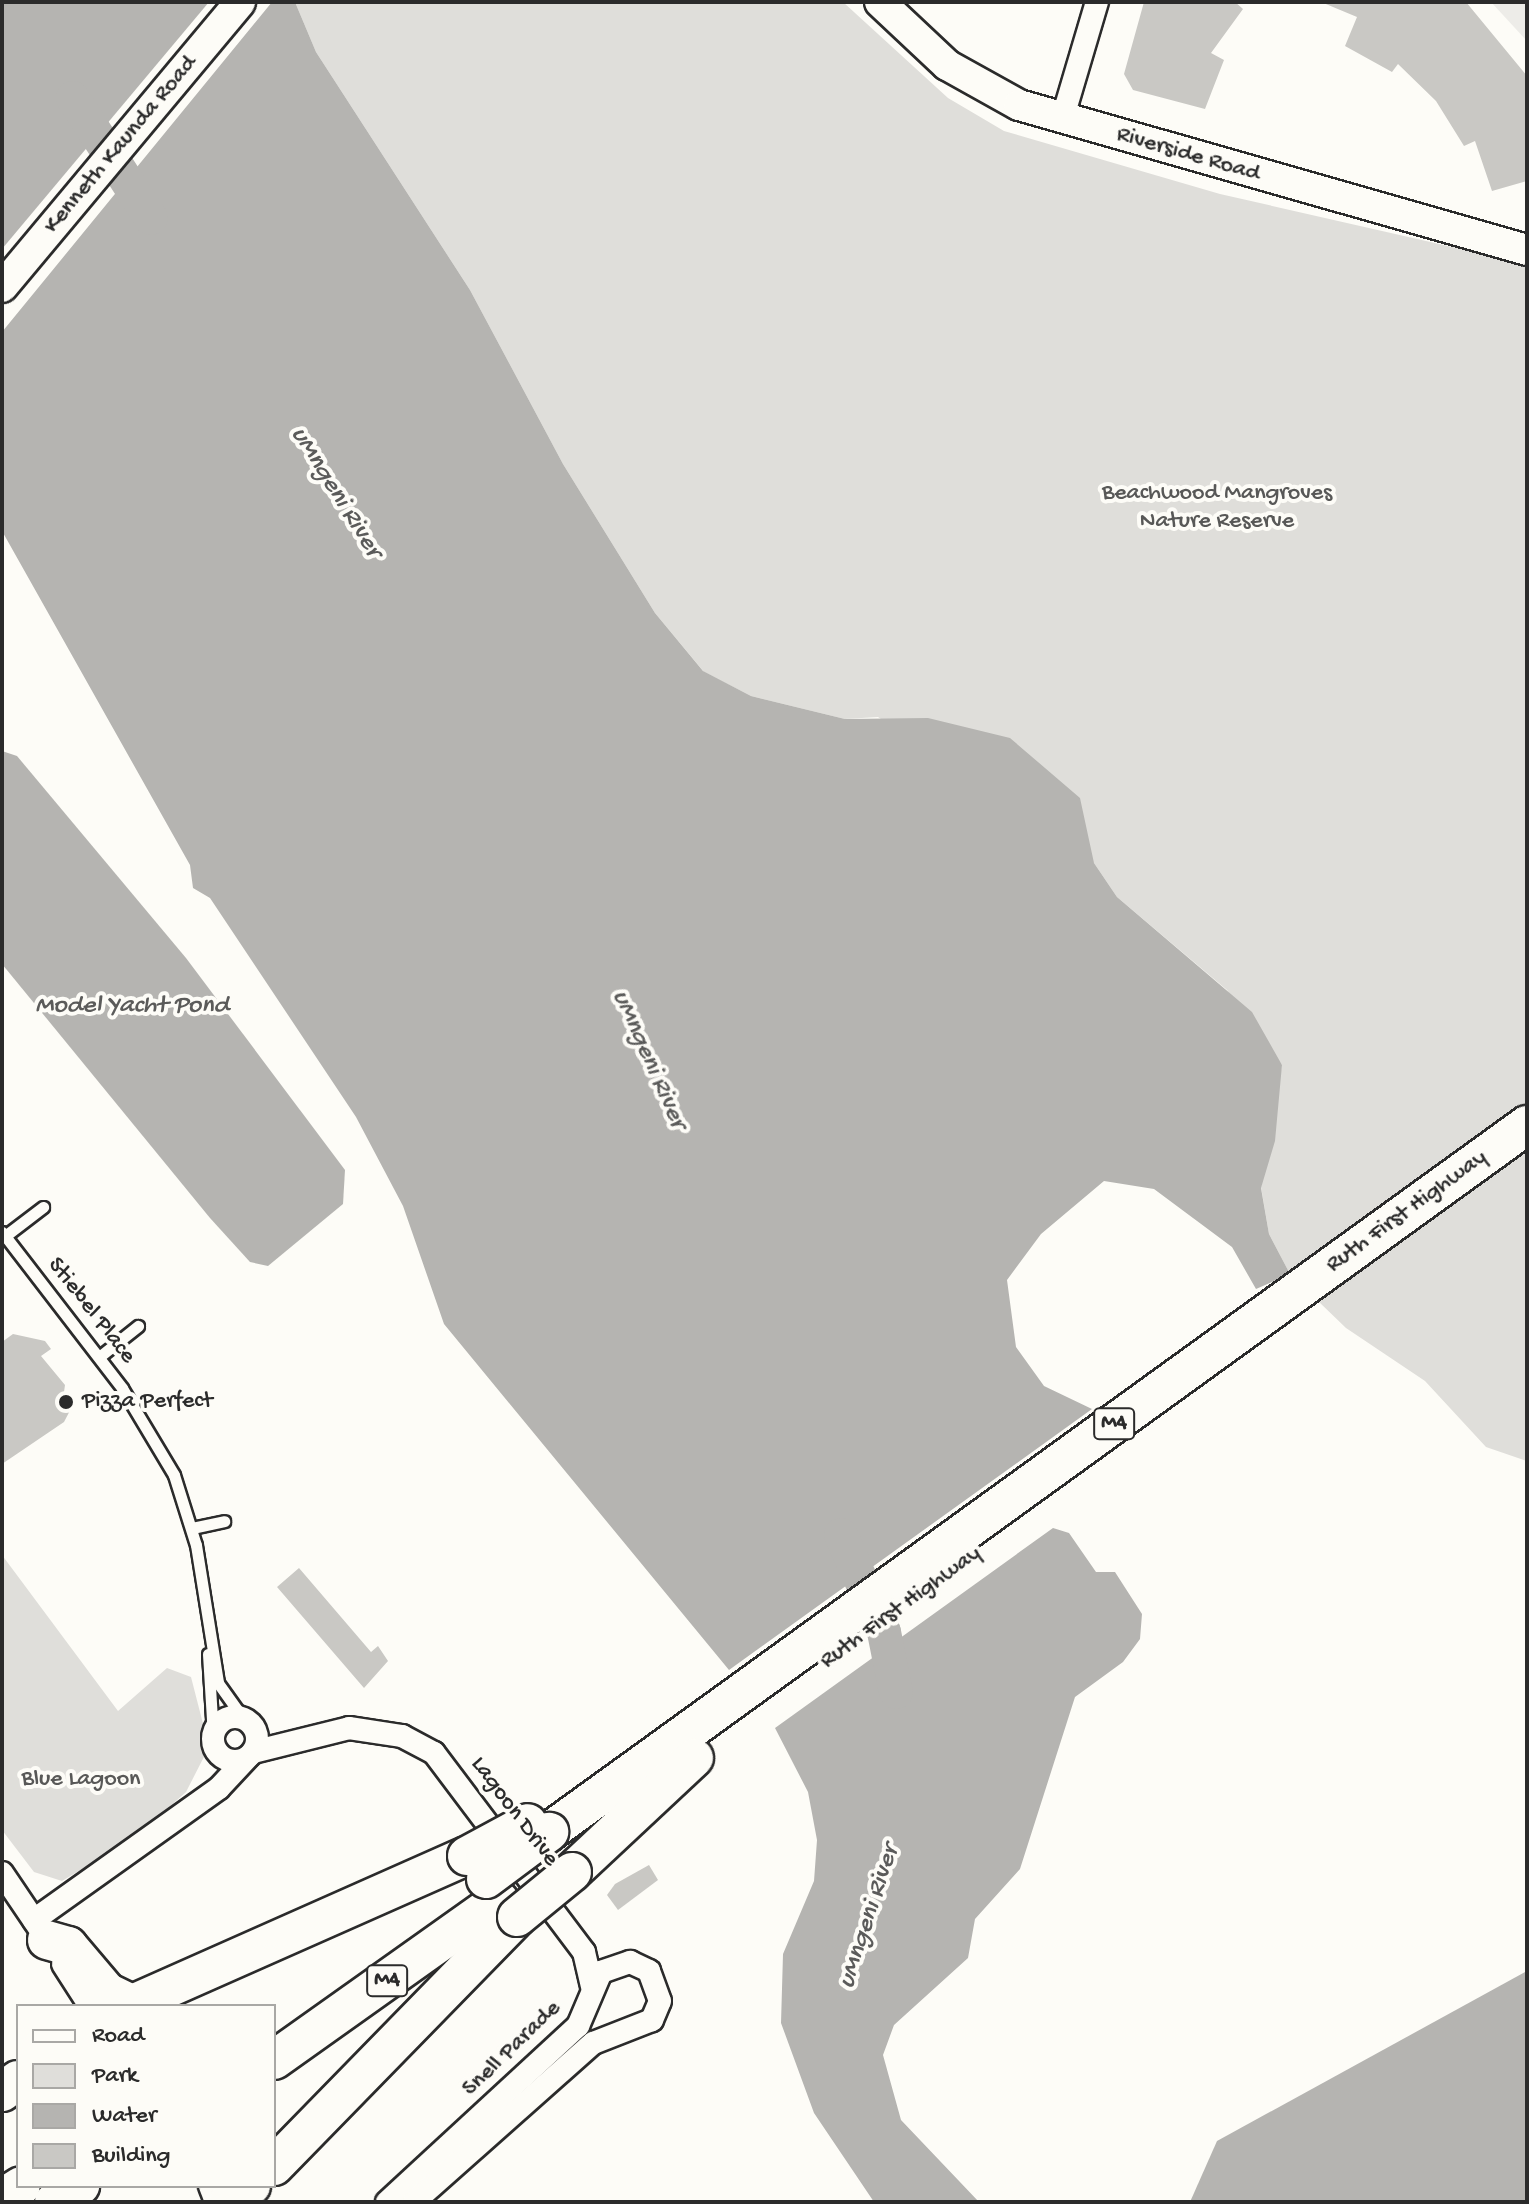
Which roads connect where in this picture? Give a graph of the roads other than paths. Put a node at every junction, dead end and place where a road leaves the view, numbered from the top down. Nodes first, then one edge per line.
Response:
1 (240, 2) edge
2 (880, 2) edge
3 (1097, 2) edge
4 (1062, 120) junction
5 (1527, 250) edge
6 (2, 287) edge
7 (1527, 1125) edge
8 (1527, 1154) edge
9 (43, 1207) dead end
10 (4, 1234) edge
11 (138, 1326) dead end
12 (99, 1357) junction
13 (224, 1521) dead end
14 (192, 1528) junction
15 (208, 1646) junction
16 (243, 1718) junction
17 (703, 1741) junction
18 (215, 1744) junction
19 (251, 1755) junction
20 (203, 1801) junction
21 (553, 1845) junction
22 (2, 1873) edge
23 (492, 1888) junction
24 (41, 1930) junction
25 (592, 1986) junction
26 (89, 2004) edge
27 (128, 2004) edge
28 (133, 2004) edge
29 (276, 2028) edge
30 (276, 2058) edge
31 (276, 2163) edge
32 (77, 2188) edge
33 (54, 2202) edge
34 (387, 2202) edge
35 (414, 2202) edge

1 - 6 main road, Kenneth Kaunda Road
2 - 4 main road, Riverside Road
3 - 4 street
4 - 5 main road, Riverside Road
7 - 17 highway, Ruth First Highway / M4
8 - 17 highway, Ruth First Highway / M4
9 - 10 lane
10 - 12 lane, Stiebel Place
11 - 12 lane
12 - 14 lane, Stiebel Place
13 - 14 lane
14 - 15 lane, Stiebel Place
15 - 16 lane, Stiebel Place
15 - 18 lane, Stiebel Place
16 - 18 street
16 - 19 street
17 - 21 highway, Ruth First Highway / M4
18 - 19 street
18 - 20 street
19 - 20 street
19 - 25 street, Lagoon Drive
20 - 24 street
21 - 23 highway, Ruth First Highway / M4
21 - 23 highway, bridge
22 - 24 street
23 - 28 highway
23 - 29 highway, Ruth First Highway / M4
23 - 30 highway, Ruth First Highway / M4
23 - 31 highway
24 - 26 street
24 - 27 highway
25 - 34 street, Snell Parade
25 - 35 street, Snell Parade
32 - 33 highway

